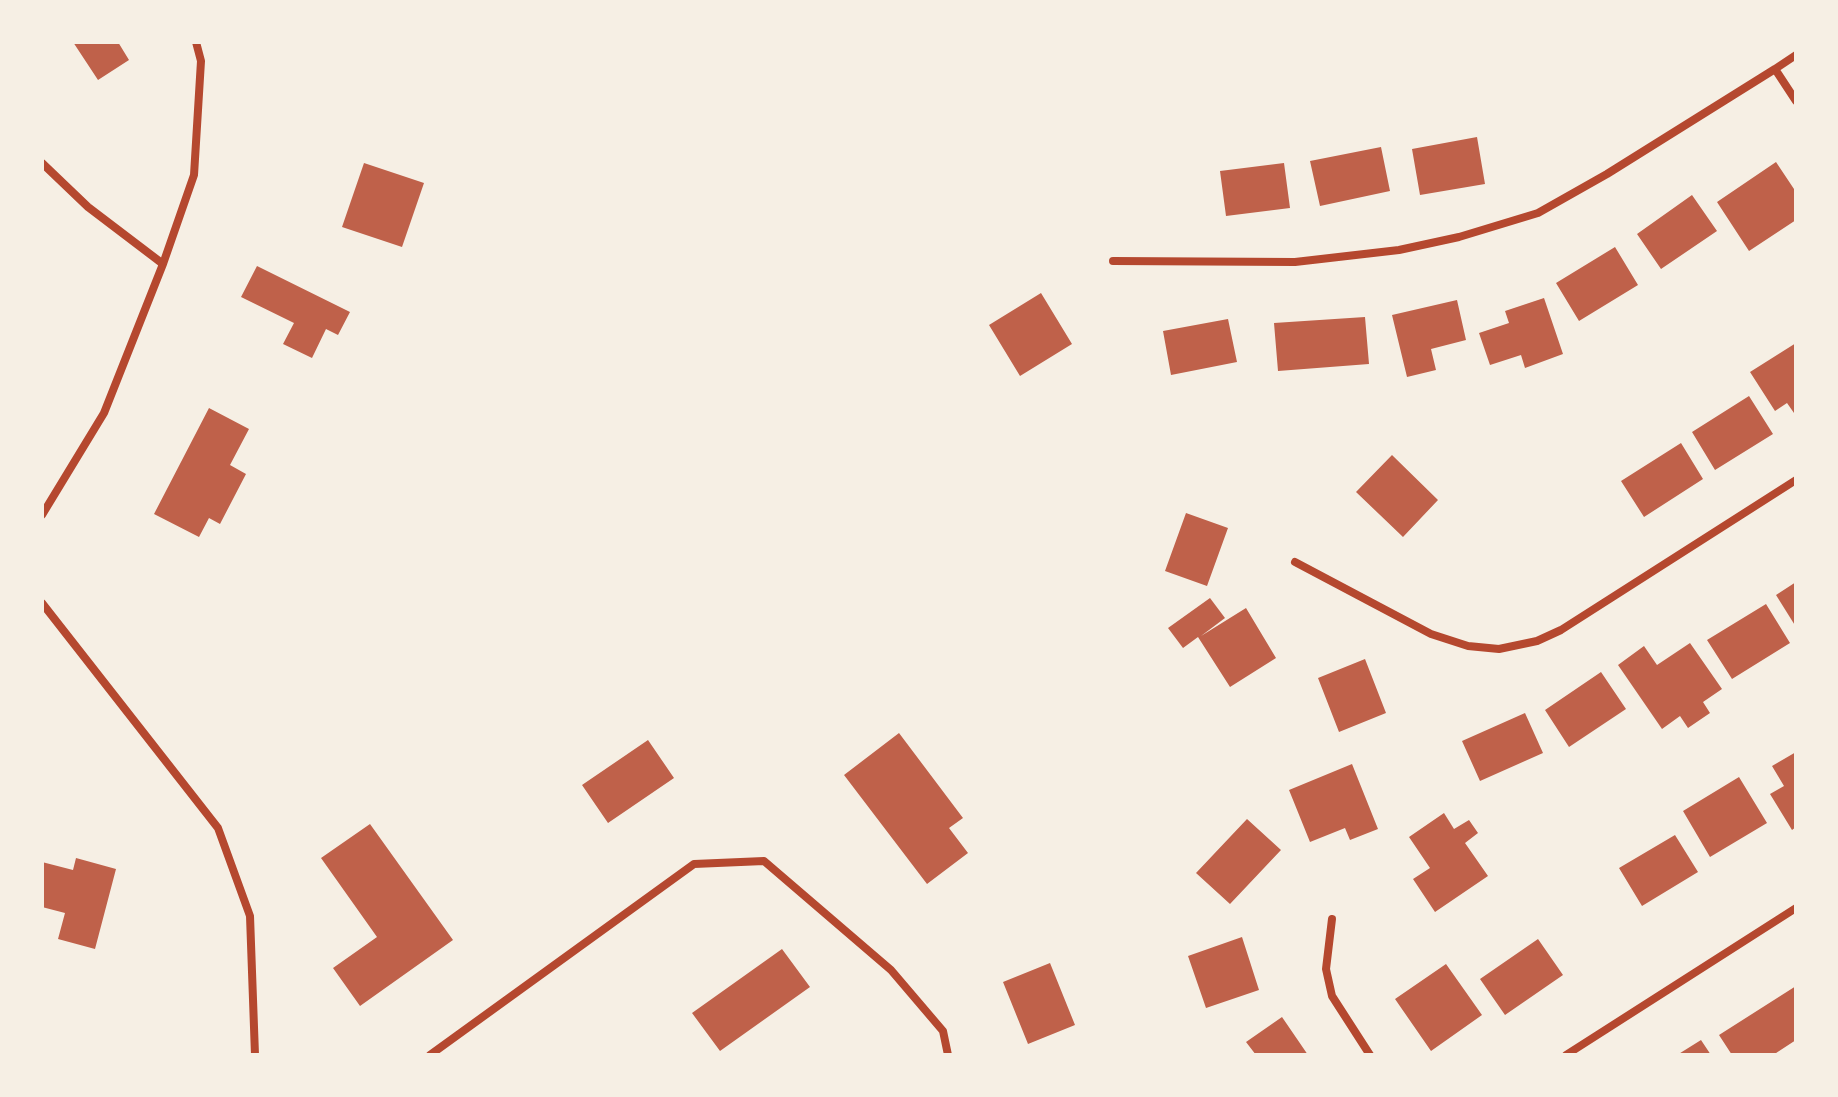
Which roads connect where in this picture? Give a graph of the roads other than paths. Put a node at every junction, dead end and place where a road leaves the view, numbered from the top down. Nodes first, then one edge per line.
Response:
1 (196, 42) edge
2 (1796, 55) edge
3 (1775, 69) junction
4 (1796, 101) edge
5 (42, 163) edge
6 (1113, 261) dead end
7 (163, 264) junction
8 (1796, 480) edge
9 (42, 515) edge
10 (1295, 562) dead end
11 (42, 603) edge
12 (1796, 908) edge
13 (1332, 919) dead end
14 (255, 1055) edge
15 (430, 1055) edge
16 (948, 1055) edge
17 (1370, 1055) edge
18 (1566, 1055) edge

1 - 7 street
2 - 3 street
3 - 4 street
3 - 6 street
5 - 7 street
7 - 9 street
8 - 10 street
11 - 14 street
12 - 18 street
13 - 17 street
15 - 16 street

